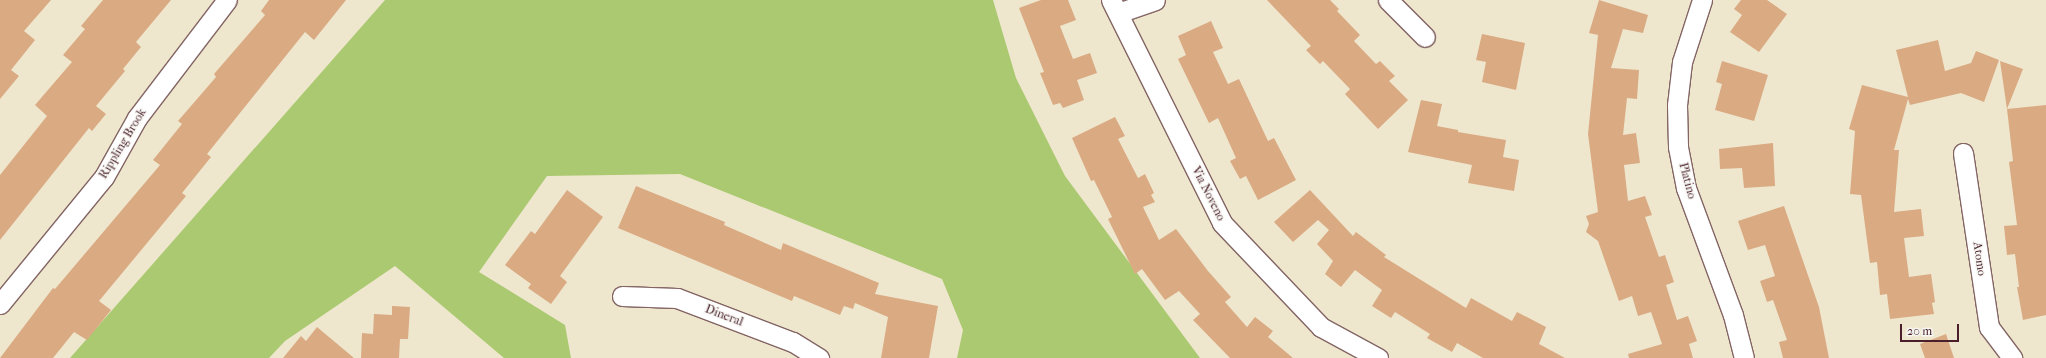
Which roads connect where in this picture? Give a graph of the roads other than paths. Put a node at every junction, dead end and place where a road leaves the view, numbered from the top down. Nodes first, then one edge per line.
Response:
1 (228, 0) edge
2 (1155, 0) edge
3 (1388, 0) edge
4 (1702, 0) edge
5 (1114, 7) edge
6 (1425, 37) dead end
7 (1963, 153) dead end
8 (622, 296) dead end
9 (0, 304) edge
10 (819, 358) edge
11 (1378, 358) edge
12 (1744, 358) edge
13 (2012, 358) edge

1 - 9 street, Rippling Brook
2 - 5 street
3 - 6 street
4 - 12 street, Platino
5 - 11 street, Via Noveno
7 - 13 street, Atomo
8 - 10 street, Dineral

